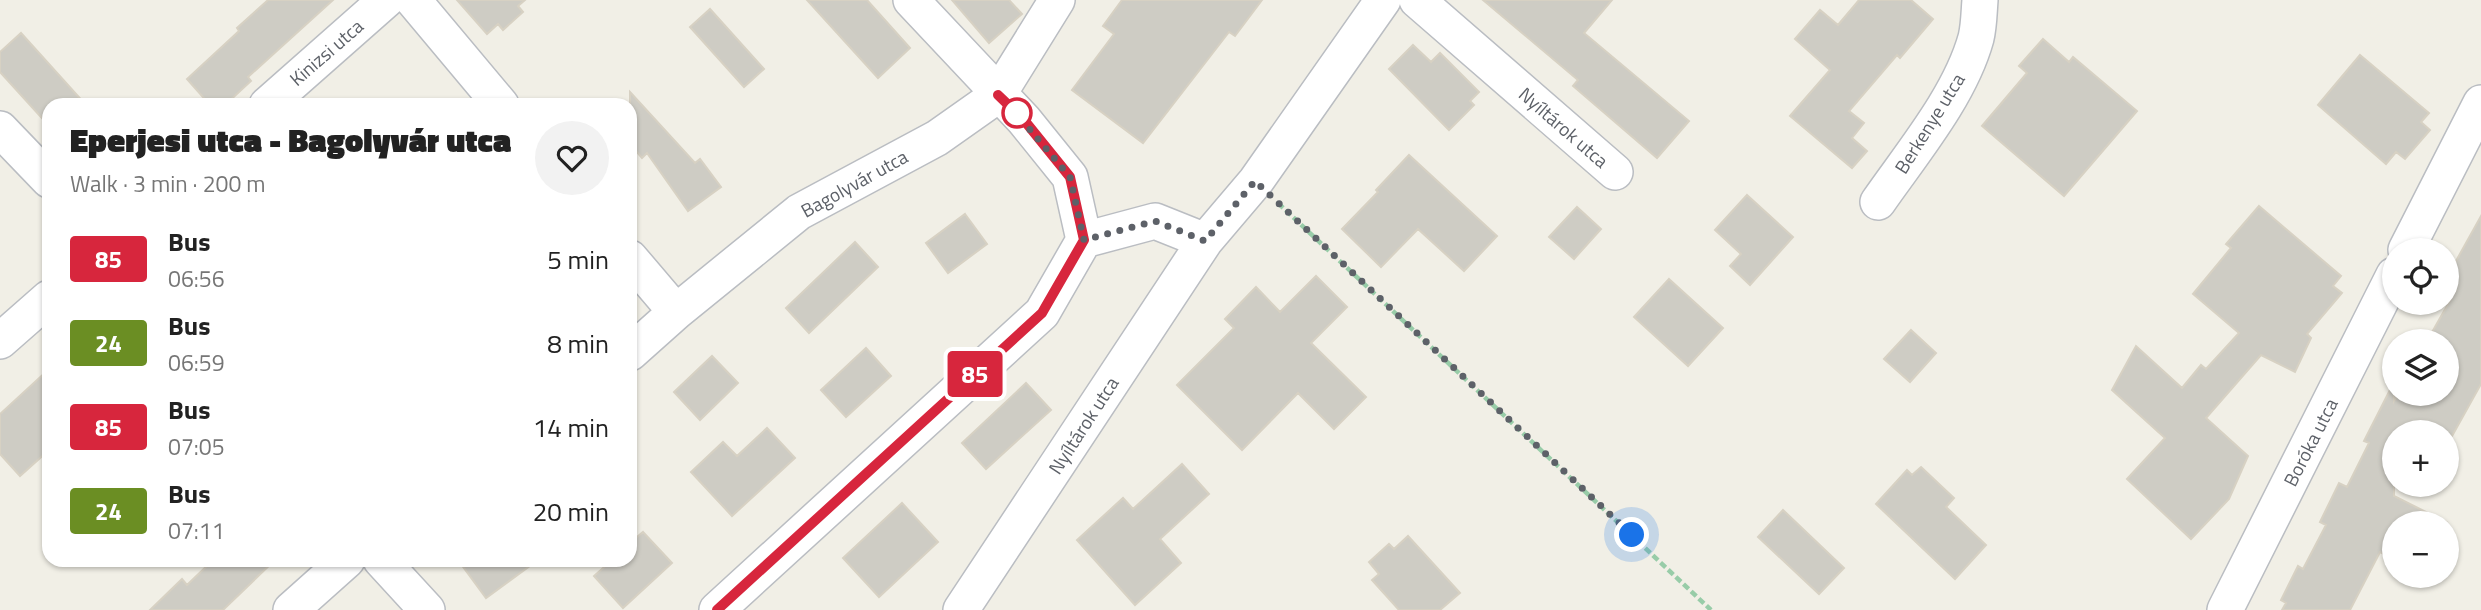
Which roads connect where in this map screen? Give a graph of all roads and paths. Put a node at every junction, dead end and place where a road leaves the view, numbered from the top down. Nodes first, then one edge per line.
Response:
1 (386, 0) edge
2 (413, 0) edge
3 (911, 0) edge
4 (1057, 0) edge
5 (1383, 0) edge
6 (1418, 0) edge
7 (1980, 0) edge
8 (998, 95) junction
9 (275, 98) edge
10 (495, 98) edge
11 (2481, 103) edge
12 (0, 129) edge
13 (1615, 172) dead end
14 (42, 173) edge
15 (1255, 181) junction
16 (1878, 202) dead end
17 (2412, 238) edge
18 (1084, 240) junction
19 (1205, 241) junction
20 (637, 266) edge
21 (2382, 299) edge
22 (42, 304) edge
23 (676, 312) junction
24 (0, 341) edge
25 (637, 347) edge
26 (339, 567) edge
27 (387, 567) edge
28 (291, 610) edge
29 (427, 610) edge
30 (717, 610) edge
31 (961, 610) edge
32 (1711, 610) edge
33 (2225, 610) edge

1 - 9 street, Kinizsi utca
2 - 10 street
3 - 8 street
4 - 8 street, Bagolyvár utca
5 - 15 street, Nyíltárok utca
6 - 13 street, Nyíltárok utca
7 - 16 street, Berkenye utca
8 - 18 street
8 - 23 street, Bagolyvár utca
11 - 17 street
12 - 14 street
15 - 19 street, Nyíltárok utca
15 - 32 path
18 - 19 street
18 - 30 street
19 - 31 street, Nyíltárok utca
20 - 23 street
21 - 33 street, Boróka utca
22 - 24 street
23 - 25 street, Bagolyvár utca
26 - 28 street
27 - 29 street

